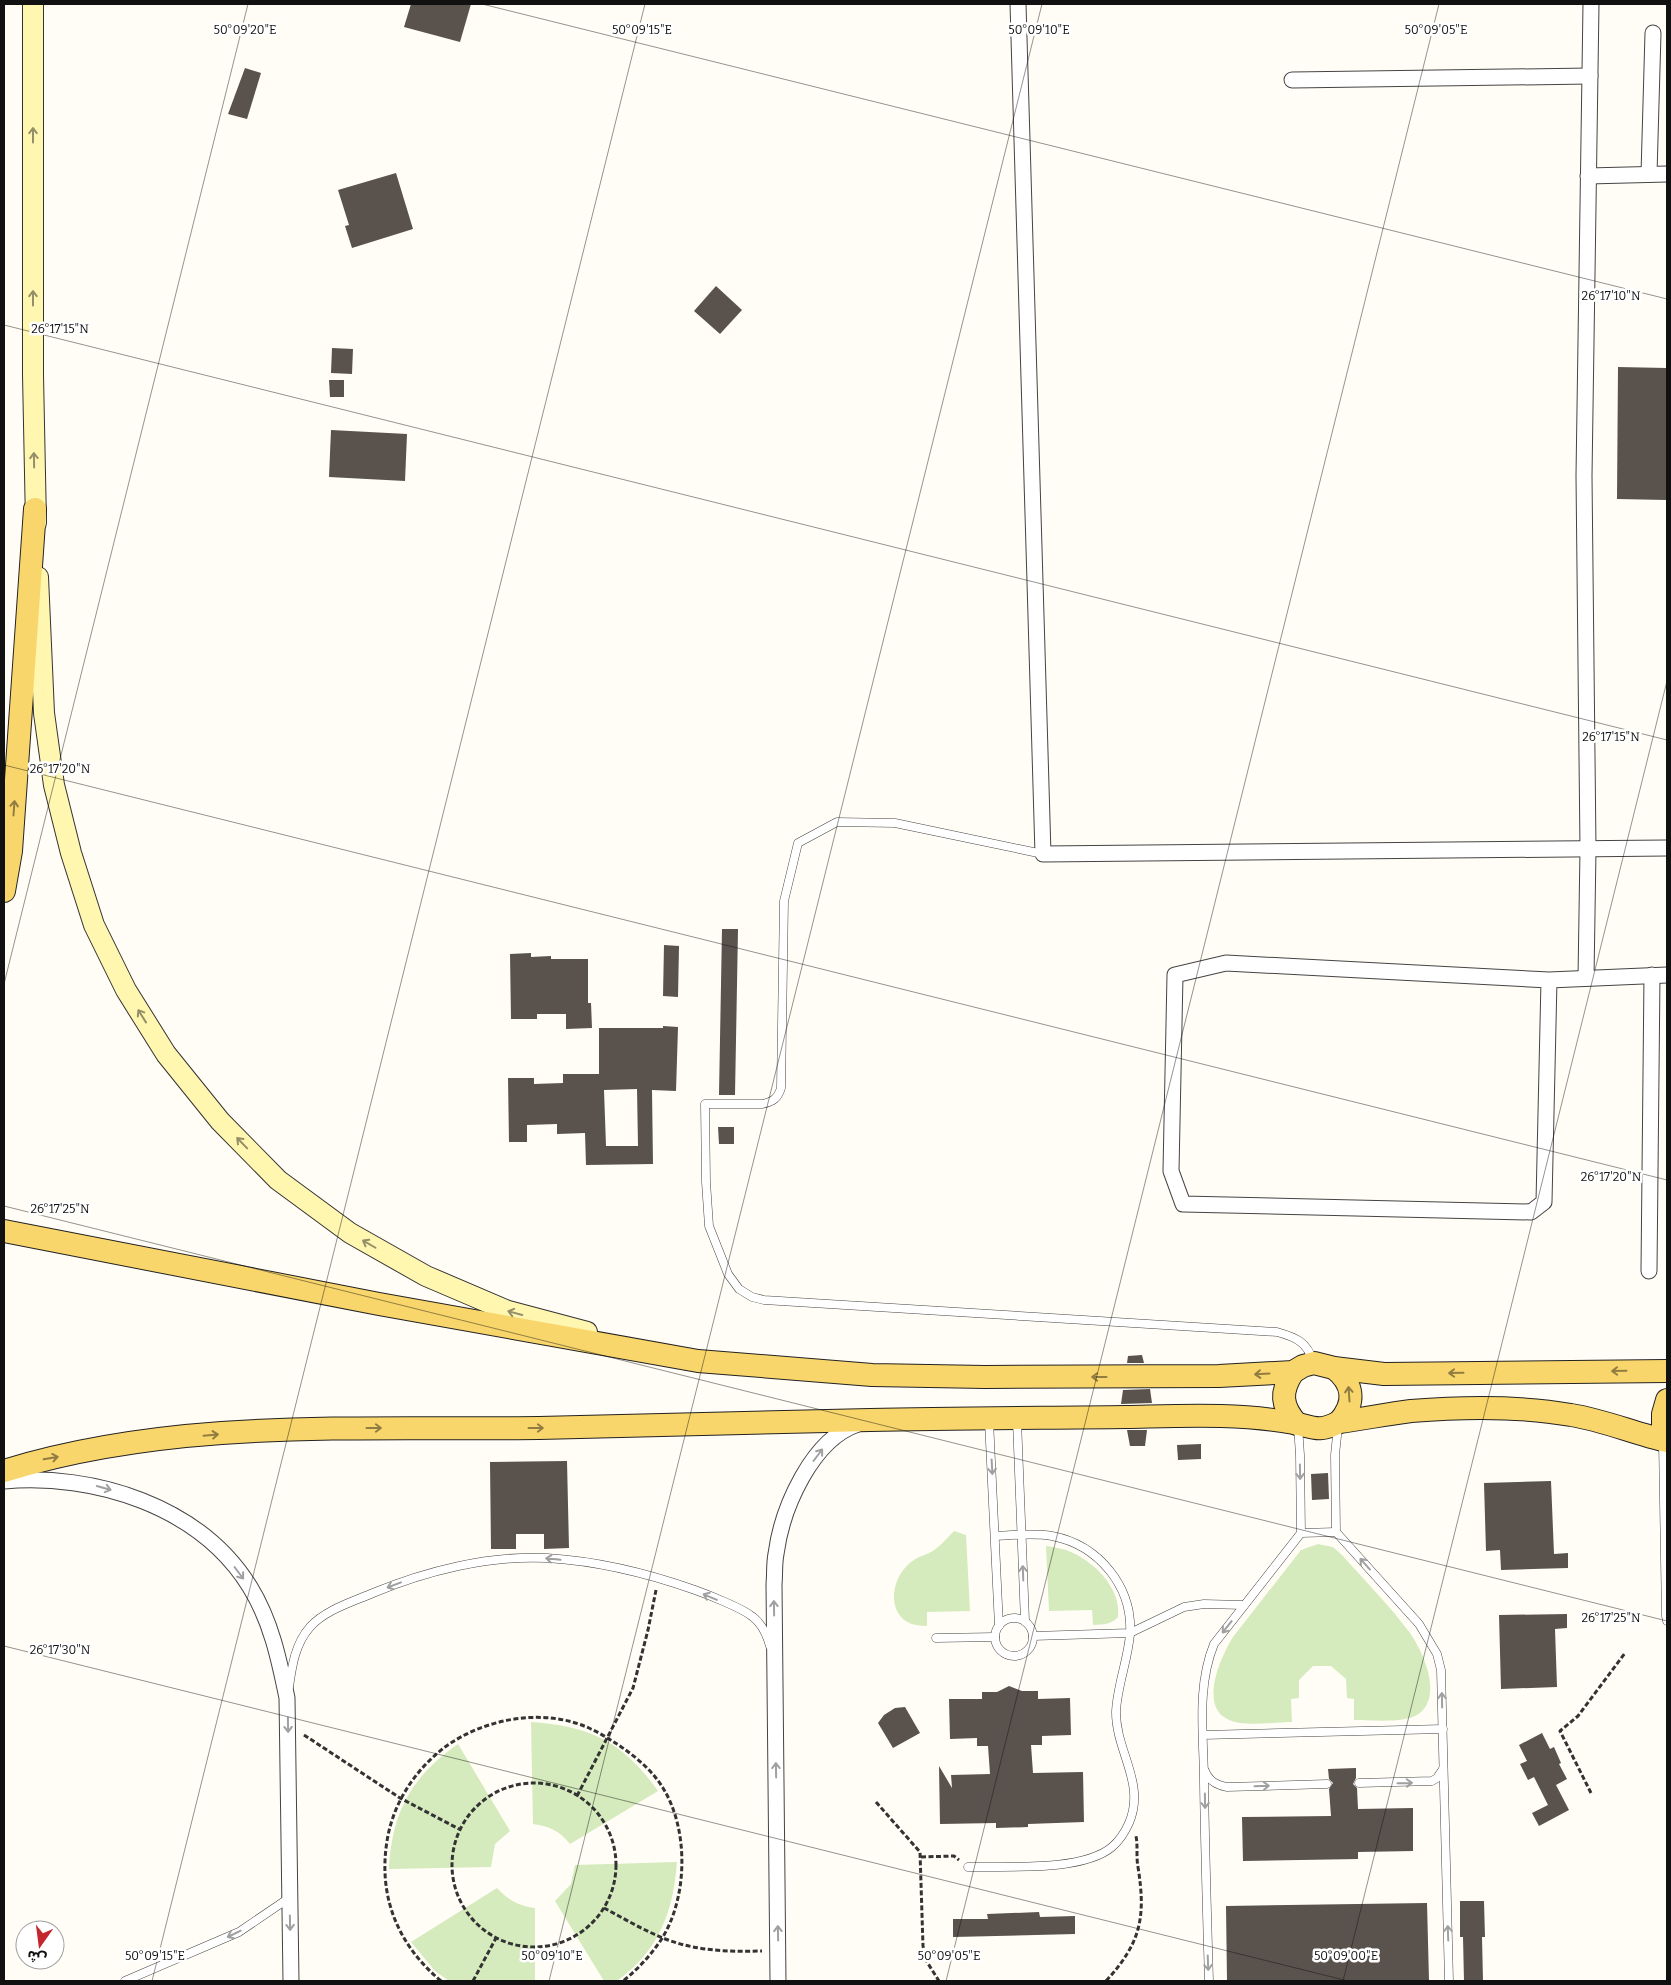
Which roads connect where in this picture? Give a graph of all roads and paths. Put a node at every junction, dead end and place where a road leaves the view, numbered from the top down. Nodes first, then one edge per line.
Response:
1 (33, 4) edge
2 (1018, 4) edge
3 (1591, 4) edge
4 (1653, 34) dead end
5 (1590, 76) junction
6 (1292, 80) dead end
7 (1649, 174) junction
8 (1667, 174) edge
9 (1588, 176) junction
10 (35, 509) junction
11 (1667, 848) edge
12 (1588, 849) junction
13 (1043, 854) junction
14 (4, 891) edge
15 (1660, 975) edge
16 (1586, 978) junction
17 (1549, 980) junction
18 (4, 1231) edge
19 (1649, 1271) dead end
20 (698, 1362) junction
21 (1324, 1366) junction
22 (1667, 1371) edge
23 (1293, 1372) junction
24 (1667, 1400) edge
25 (1017, 1418) junction
26 (989, 1419) junction
27 (872, 1420) junction
28 (1339, 1422) junction
29 (1297, 1424) junction
30 (1665, 1440) edge
31 (4, 1471) edge
32 (4, 1481) edge
33 (1336, 1532) junction
34 (1301, 1533) junction
35 (1022, 1535) junction
36 (996, 1536) junction
37 (658, 1577) junction
38 (1244, 1604) junction
39 (1024, 1621) junction
40 (1667, 1621) edge
41 (999, 1626) junction
42 (1130, 1633) junction
43 (1033, 1636) junction
44 (995, 1637) junction
45 (936, 1638) dead end
46 (1625, 1653) dead end
47 (775, 1665) junction
48 (287, 1698) junction
49 (288, 1724) junction
50 (1443, 1729) junction
51 (1203, 1735) junction
52 (608, 1738) junction
53 (1444, 1766) junction
54 (1204, 1769) junction
55 (1359, 1783) dead end
56 (1327, 1784) dead end
57 (1590, 1793) dead end
58 (578, 1796) junction
59 (400, 1798) junction
60 (876, 1802) dead end
61 (1132, 1816) junction
62 (459, 1829) junction
63 (921, 1857) junction
64 (968, 1867) joint
65 (289, 1898) junction
66 (604, 1908) junction
67 (496, 1938) junction
68 (662, 1938) junction
69 (778, 1951) junction
70 (125, 1981) edge
71 (291, 1981) edge
72 (441, 1981) edge
73 (473, 1981) edge
74 (623, 1981) edge
75 (778, 1981) edge
76 (939, 1981) edge
77 (1106, 1981) edge
78 (1209, 1981) edge
79 (1449, 1981) edge

10 -> 1 street
2 - 13 street
3 - 5 street
4 - 7 street
5 - 6 street
5 - 9 street
7 - 8 street
7 - 9 street
9 - 12 street
14 -> 10 main road
20 -> 10 street
11 - 12 street
12 - 13 street
12 - 16 street
13 - 21 lane
15 - 16 street
15 - 19 street
16 - 17 street
17 - 17 street
18 - 20 main road
23 -> 20 main road
22 -> 21 main road
21 - 23 main road
28 -> 21 main road
23 - 29 main road
24 - 30 main road
25 - 26 main road
25 - 29 main road
25 - 35 lane
26 - 27 main road
26 -> 36 lane
31 -> 27 main road
47 -> 27 street
28 - 29 main road
28 - 30 main road
28 - 33 lane
29 -> 34 lane
30 - 40 lane
32 -> 48 street
33 - 34 lane
50 -> 33 lane
34 - 38 lane
35 - 36 lane
39 -> 35 lane
35 - 42 lane
36 - 41 lane
47 -> 37 lane
37 -> 48 lane
37 - 52 path
38 - 42 lane
38 -> 51 lane
39 - 41 lane
39 - 43 lane
41 - 44 lane
42 - 43 lane
42 - 61 lane
43 - 44 lane
44 - 45 lane
46 - 57 path
69 -> 47 street
48 - 49 street
49 - 59 path
49 -> 65 street
50 - 51 lane
50 - 53 lane
51 - 54 lane
52 - 58 path
52 - 59 path
52 - 68 path
55 -> 53 lane
79 -> 53 lane
54 -> 56 lane
54 -> 78 lane
58 - 62 path
58 - 66 path
59 - 62 path
59 - 72 path
60 - 63 path
61 - 64 lane
61 - 77 path
62 - 67 path
63 - 64 path
63 - 76 path
65 -> 70 lane
65 -> 71 street
66 - 67 path
66 - 68 path
67 - 73 path
68 - 69 path
68 - 74 path
69 - 75 street

